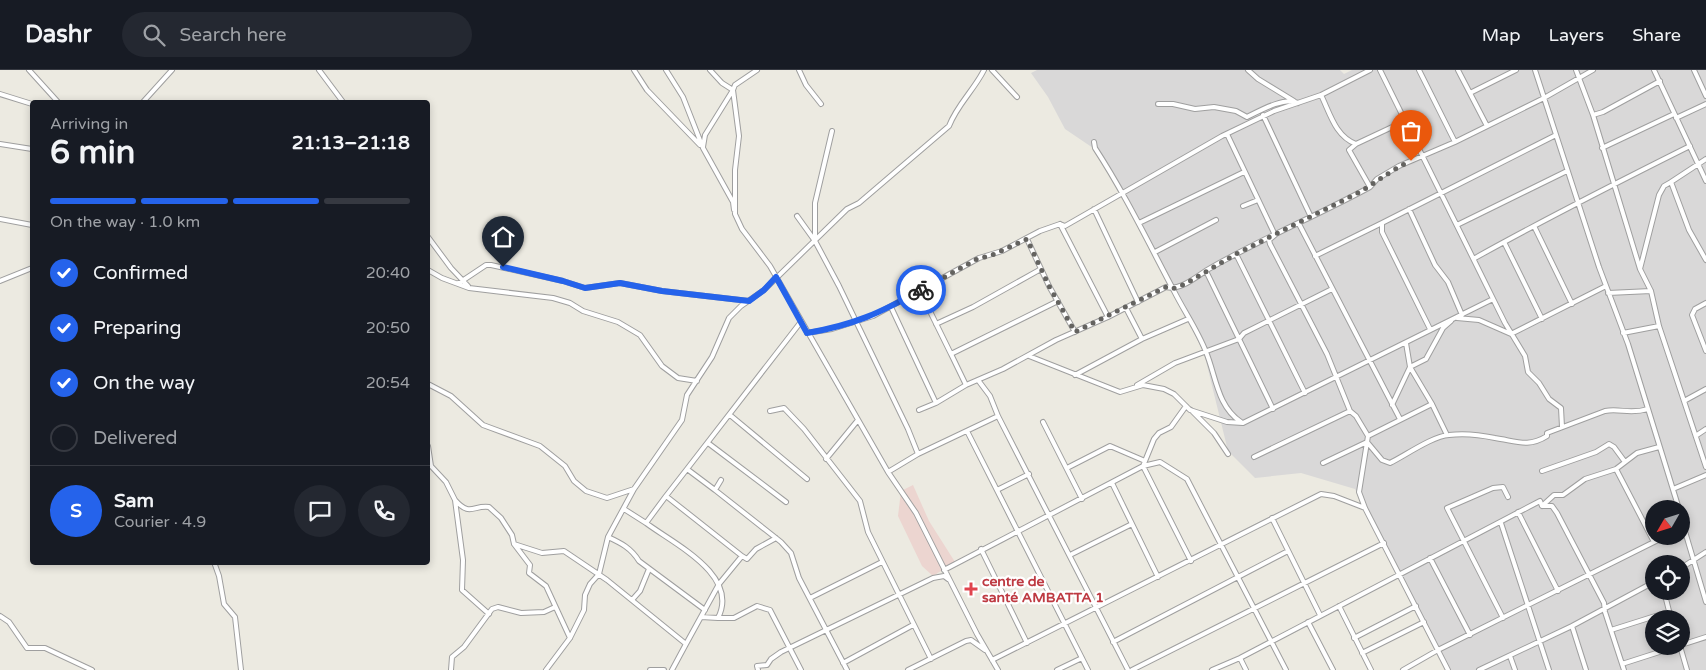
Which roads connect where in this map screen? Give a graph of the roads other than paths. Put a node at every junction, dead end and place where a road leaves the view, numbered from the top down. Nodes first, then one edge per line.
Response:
1 (29, 70) edge
2 (172, 70) edge
3 (319, 70) edge
4 (634, 70) edge
5 (666, 70) edge
6 (710, 70) edge
7 (757, 70) edge
8 (800, 70) edge
9 (984, 70) edge
10 (992, 70) edge
11 (1248, 70) edge
12 (1370, 70) edge
13 (1380, 70) edge
14 (1419, 70) edge
15 (1458, 70) edge
16 (1516, 70) edge
17 (1535, 70) edge
18 (1576, 70) edge
19 (1592, 70) edge
20 (1654, 70) edge
21 (1694, 70) edge
22 (1579, 77) junction
23 (1660, 81) junction
24 (733, 90) junction
25 (1470, 93) junction
26 (0, 94) edge
27 (1321, 95) junction
28 (1706, 96) edge
29 (1017, 97) dead end
30 (1544, 98) junction
31 (56, 100) edge
32 (145, 100) edge
33 (342, 100) edge
34 (1296, 102) junction
35 (30, 103) edge
36 (821, 104) dead end
37 (1158, 104) dead end
38 (1706, 104) edge
39 (1261, 111) junction
40 (1593, 115) junction
41 (1264, 116) junction
42 (1675, 116) junction
43 (1405, 121) junction
44 (1488, 126) junction
45 (832, 131) dead end
46 (1226, 134) junction
47 (1556, 135) junction
48 (1094, 142) dead end
49 (1455, 142) junction
50 (0, 144) edge
51 (1356, 144) junction
52 (1690, 146) junction
53 (703, 148) junction
54 (1602, 148) junction
55 (30, 149) edge
56 (1422, 156) junction
57 (1706, 159) edge
58 (1698, 163) junction
59 (1568, 171) junction
60 (1244, 172) junction
61 (1706, 181) edge
62 (1671, 182) junction
63 (1613, 186) junction
64 (1370, 187) junction
65 (1123, 193) junction
66 (1441, 193) junction
67 (1258, 200) junction
68 (1578, 204) junction
69 (1244, 206) dead end
70 (1094, 209) junction
71 (1409, 209) junction
72 (735, 214) junction
73 (798, 216) dead end
74 (1311, 217) junction
75 (0, 218) edge
76 (1216, 220) dead end
77 (1139, 223) junction
78 (1382, 223) junction
79 (1060, 224) junction
80 (1299, 224) junction
81 (30, 225) edge
82 (1457, 225) junction
83 (1534, 226) junction
84 (1275, 234) junction
85 (1027, 239) junction
86 (430, 240) edge
87 (815, 241) junction
88 (1504, 242) junction
89 (1155, 252) junction
90 (1236, 254) junction
91 (1315, 256) junction
92 (1475, 258) junction
93 (1706, 260) edge
94 (30, 269) edge
95 (1041, 269) junction
96 (1640, 269) junction
97 (430, 271) edge
98 (1206, 271) junction
99 (776, 277) junction
100 (0, 281) edge
101 (460, 281) junction
102 (1606, 286) junction
103 (1172, 289) junction
104 (1332, 289) junction
105 (920, 291) junction
106 (1651, 291) junction
107 (1608, 293) junction
108 (1493, 299) junction
109 (749, 301) junction
110 (1058, 301) junction
111 (1138, 302) junction
112 (1301, 303) junction
113 (1572, 304) junction
114 (1706, 304) edge
115 (891, 307) junction
116 (1126, 308) junction
117 (1462, 315) junction
118 (1108, 317) junction
119 (1188, 318) junction
120 (1455, 318) junction
121 (1542, 319) junction
122 (857, 322) junction
123 (1269, 322) junction
124 (800, 323) junction
125 (936, 324) junction
126 (1658, 326) junction
127 (1430, 329) junction
128 (1075, 332) junction
129 (1623, 332) junction
130 (807, 333) junction
131 (1511, 334) junction
132 (1142, 339) junction
133 (1239, 339) junction
134 (1406, 343) junction
135 (1706, 351) edge
136 (1206, 352) junction
137 (951, 354) junction
138 (1029, 356) junction
139 (1370, 361) junction
140 (1410, 367) junction
141 (1074, 375) junction
142 (1337, 378) junction
143 (978, 380) junction
144 (697, 381) junction
145 (966, 384) junction
146 (430, 385) edge
147 (1130, 389) junction
148 (1706, 389) edge
149 (1305, 393) junction
150 (1684, 401) junction
151 (936, 403) junction
152 (1392, 404) junction
153 (1432, 404) junction
154 (1186, 406) junction
155 (1273, 409) junction
156 (1648, 409) junction
157 (919, 410) dead end
158 (1190, 410) junction
159 (770, 411) dead end
160 (1350, 411) junction
161 (730, 416) junction
162 (998, 416) junction
163 (858, 420) junction
164 (1400, 420) junction
165 (1043, 422) dead end
166 (1243, 423) junction
167 (1562, 426) junction
168 (1706, 429) edge
169 (967, 431) junction
170 (1697, 434) junction
171 (1447, 435) junction
172 (1368, 436) junction
173 (1367, 442) junction
174 (708, 443) junction
175 (1658, 446) junction
176 (918, 454) junction
177 (1228, 454) dead end
178 (1254, 457) dead end
179 (430, 459) edge
180 (826, 459) junction
181 (1145, 461) junction
182 (1625, 462) junction
183 (1324, 463) dead end
184 (1143, 466) junction
185 (1706, 467) edge
186 (1067, 468) junction
187 (687, 469) junction
188 (1616, 469) junction
189 (1542, 471) dead end
190 (888, 472) junction
191 (1029, 474) junction
192 (1706, 474) edge
193 (807, 478) dead end
194 (721, 480) dead end
195 (1112, 483) junction
196 (634, 488) junction
197 (1673, 489) junction
198 (715, 490) junction
199 (997, 490) junction
200 (666, 496) junction
201 (1508, 496) dead end
202 (1082, 499) junction
203 (455, 500) junction
204 (1676, 500) edge
205 (786, 502) dead end
206 (1542, 506) junction
207 (1365, 508) junction
208 (624, 509) junction
209 (1518, 512) junction
210 (1050, 515) junction
211 (1272, 518) junction
212 (1501, 522) junction
213 (646, 523) junction
214 (1132, 524) junction
215 (1645, 525) edge
216 (1018, 531) junction
217 (608, 536) junction
218 (776, 538) junction
219 (1384, 543) junction
220 (1463, 543) junction
221 (514, 544) junction
222 (1222, 544) junction
223 (1648, 545) edge
224 (1688, 545) edge
225 (981, 549) junction
226 (1288, 551) junction
227 (1706, 552) edge
228 (1070, 555) junction
229 (742, 556) junction
230 (1430, 558) junction
231 (1190, 561) junction
232 (1694, 561) junction
233 (882, 562) junction
234 (1690, 563) edge
235 (215, 565) edge
236 (649, 569) junction
237 (944, 570) junction
238 (599, 574) junction
239 (1400, 574) junction
240 (1590, 575) junction
241 (1238, 576) junction
242 (1158, 577) junction
243 (950, 583) junction
244 (1303, 583) junction
245 (719, 584) junction
246 (1645, 587) edge
247 (1558, 591) junction
248 (898, 595) junction
249 (810, 598) junction
250 (632, 600) junction
251 (1706, 602) edge
252 (1339, 606) junction
253 (1416, 606) junction
254 (554, 607) junction
255 (1528, 607) junction
256 (1605, 608) junction
257 (1096, 609) junction
258 (1255, 609) junction
259 (705, 610) junction
260 (489, 614) junction
261 (1320, 615) junction
262 (0, 616) edge
263 (701, 617) junction
264 (718, 618) junction
265 (1503, 618) junction
266 (1645, 619) edge
267 (1308, 622) junction
268 (1424, 622) junction
269 (1065, 624) junction
270 (913, 625) junction
271 (1572, 626) junction
272 (1611, 630) junction
273 (826, 631) junction
274 (1470, 636) junction
275 (1706, 637) edge
276 (570, 638) junction
277 (1354, 638) junction
278 (1272, 641) junction
279 (1540, 641) junction
280 (1113, 642) junction
281 (1027, 643) junction
282 (1690, 643) edge
283 (686, 644) junction
284 (790, 649) junction
285 (987, 650) junction
286 (1438, 650) junction
287 (1362, 653) junction
288 (1651, 655) edge
289 (1683, 655) edge
290 (1510, 656) junction
291 (1082, 658) junction
292 (1240, 658) junction
293 (931, 659) junction
294 (992, 660) junction
295 (843, 663) junction
296 (1622, 664) junction
297 (92, 670) edge
298 (241, 670) edge
299 (451, 670) edge
300 (546, 670) edge
301 (650, 670) edge
302 (664, 670) edge
303 (672, 670) edge
304 (758, 670) edge
305 (800, 670) edge
306 (847, 670) edge
307 (908, 670) edge
308 (998, 670) edge
309 (1057, 670) edge
310 (1088, 670) edge
311 (1130, 670) edge
312 (1212, 670) edge
313 (1246, 670) edge
314 (1286, 670) edge
315 (1333, 670) edge
316 (1371, 670) edge
317 (1404, 670) edge
318 (1448, 670) edge
319 (1479, 670) edge
320 (1515, 670) edge
321 (1549, 670) edge
322 (1586, 670) edge
323 (1624, 670) edge
324 (1687, 670) edge

1 - 31 street
2 - 32 street
3 - 33 street
4 - 53 street
5 - 53 street
6 - 24 street
7 - 24 street
8 - 36 street
9 - 87 street
10 - 29 street
11 - 34 street
12 - 27 street
13 - 43 street
14 - 49 street
15 - 25 street
16 - 25 street
17 - 30 street
18 - 22 street
19 - 22 street
20 - 23 street
21 - 28 street
22 - 30 street
22 - 40 street
23 - 40 street
23 - 42 street
24 - 53 street
24 - 72 street
25 - 44 street
26 - 35 street
27 - 34 street
27 - 51 street
30 - 44 street
30 - 47 street
34 - 39 street
34 - 41 street
37 - 39 street
38 - 42 street
39 - 41 street
40 - 54 street
41 - 46 street
41 - 74 street
42 - 52 street
42 - 54 street
43 - 51 street
43 - 56 street
44 - 49 street
45 - 87 street
46 - 60 street
46 - 65 street
47 - 59 street
47 - 66 street
48 - 65 street
49 - 56 street
50 - 55 street
51 - 64 street
52 - 58 street
52 - 63 street
53 - 72 street
54 - 63 street
56 - 64 street
56 - 66 street
57 - 58 street
58 - 61 street
58 - 62 street
59 - 68 street
59 - 82 street
60 - 67 street
60 - 77 street
62 - 93 street
62 - 96 street
63 - 68 street
63 - 96 street
64 - 74 street
65 - 70 street
65 - 77 street
66 - 71 street
66 - 82 street
67 - 69 street
67 - 84 street
68 - 83 street
68 - 102 street
70 - 79 street
70 - 111 street
71 - 78 street
71 - 117 street
72 - 99 street
73 - 87 street
74 - 80 street
75 - 81 street
76 - 89 street
77 - 89 street
78 - 91 street
78 - 127 street
79 - 85 street
79 - 118 street
80 - 84 street
80 - 91 street
82 - 92 street
83 - 88 street
83 - 113 street
84 - 90 street
84 - 112 street
85 - 95 street
85 - 105 street
86 - 101 street
87 - 99 street
87 - 122 street
88 - 92 street
88 - 121 street
89 - 103 street
90 - 98 street
90 - 123 street
91 - 104 street
92 - 108 street
94 - 100 street
95 - 110 street
95 - 125 street
96 - 106 street
97 - 101 street
98 - 103 street
98 - 133 street
99 - 109 street
99 - 124 street
101 - 109 street
101 - 144 street
102 - 107 street
102 - 113 street
103 - 111 street
103 - 119 street
104 - 112 street
104 - 139 street
105 - 115 street
105 - 125 street
106 - 107 street
106 - 126 street
107 - 129 street
108 - 117 street
108 - 131 street
109 - 144 street
110 - 128 street
110 - 137 street
111 - 116 street
112 - 123 street
112 - 142 street
113 - 121 street
114 - 135 street
115 - 122 street
115 - 151 street
116 - 118 street
116 - 132 street
117 - 120 street
118 - 128 street
119 - 132 street
119 - 136 street
120 - 127 street
120 - 131 street
120 - 140 street
121 - 131 street
122 - 130 street
122 - 176 street
123 - 133 street
123 - 149 street
124 - 130 street
124 - 161 street
125 - 137 street
126 - 129 street
126 - 150 street
127 - 134 street
128 - 138 street
129 - 156 street
130 - 163 street
131 - 167 street
132 - 141 street
133 - 136 street
133 - 155 street
134 - 139 street
134 - 140 street
136 - 147 street
136 - 166 street
137 - 145 street
138 - 141 street
138 - 143 street
139 - 142 street
139 - 152 street
140 - 152 street
140 - 153 street
141 - 147 street
142 - 149 street
142 - 160 street
143 - 145 street
143 - 162 street
144 - 196 street
145 - 151 street
146 - 196 street
147 - 154 street
148 - 150 street
149 - 155 street
150 - 170 street
151 - 157 street
152 - 164 street
153 - 164 street
153 - 171 street
154 - 158 street
154 - 181 street
155 - 166 street
156 - 167 street
156 - 175 street
158 - 166 street
158 - 177 street
159 - 180 street
160 - 172 street
160 - 178 street
161 - 174 street
161 - 193 street
162 - 169 street
162 - 191 street
163 - 180 street
163 - 190 street
164 - 172 street
165 - 186 street
167 - 171 street
168 - 170 street
169 - 176 street
169 - 199 street
170 - 185 street
171 - 173 street
172 - 173 street
173 - 183 street
173 - 207 street
174 - 187 street
174 - 205 street
175 - 182 street
175 - 197 street
176 - 190 street
179 - 203 street
180 - 233 street
181 - 184 street
181 - 186 street
182 - 188 street
182 - 189 street
184 - 195 street
184 - 222 street
184 - 231 street
186 - 202 street
187 - 198 street
187 - 200 street
188 - 206 street
188 - 215 street
190 - 237 street
191 - 199 street
191 - 210 street
192 - 197 street
194 - 198 street
195 - 202 street
195 - 214 street
196 - 208 street
197 - 204 street
198 - 218 street
199 - 216 street
200 - 213 street
200 - 229 street
201 - 220 street
202 - 210 street
203 - 221 street
203 - 260 street
206 - 209 street
206 - 240 street
207 - 211 street
207 - 219 street
208 - 213 street
208 - 217 street
209 - 212 street
209 - 247 street
210 - 216 street
210 - 228 street
211 - 222 street
211 - 226 street
212 - 220 street
212 - 255 street
213 - 245 street
214 - 228 street
214 - 242 street
216 - 225 street
216 - 269 street
217 - 236 street
217 - 238 street
218 - 229 street
218 - 249 street
219 - 239 street
219 - 244 street
220 - 230 street
220 - 265 street
221 - 238 street
221 - 254 street
222 - 231 street
222 - 241 street
223 - 240 street
224 - 232 street
225 - 237 street
225 - 281 street
226 - 241 street
226 - 244 street
227 - 232 street
228 - 257 street
229 - 245 street
230 - 239 street
230 - 274 street
231 - 242 street
232 - 234 street
232 - 251 street
233 - 248 street
233 - 249 street
235 - 298 street
236 - 250 street
236 - 259 street
237 - 243 street
238 - 250 street
238 - 276 street
239 - 252 street
239 - 253 street
240 - 247 street
240 - 256 street
241 - 258 street
241 - 280 street
242 - 257 street
243 - 248 street
243 - 285 street
244 - 258 street
244 - 261 street
245 - 259 street
245 - 264 street
246 - 256 street
247 - 255 street
248 - 270 street
248 - 273 street
249 - 273 street
250 - 283 street
252 - 261 street
252 - 277 street
253 - 268 street
253 - 277 street
254 - 260 street
254 - 276 street
255 - 265 street
255 - 279 street
256 - 271 street
256 - 272 street
257 - 269 street
257 - 280 street
258 - 278 street
258 - 311 street
259 - 263 street
260 - 299 street
261 - 267 street
262 - 297 street
263 - 264 street
263 - 283 street
264 - 284 street
265 - 274 street
266 - 272 street
267 - 278 street
267 - 315 street
268 - 286 street
268 - 287 street
269 - 281 street
269 - 291 street
270 - 293 street
270 - 295 street
271 - 279 street
271 - 322 street
272 - 296 street
273 - 284 street
273 - 295 street
274 - 286 street
275 - 282 street
276 - 300 street
277 - 287 street
278 - 292 street
278 - 314 street
279 - 290 street
279 - 321 street
280 - 311 street
281 - 294 street
283 - 303 street
284 - 304 street
284 - 305 street
285 - 293 street
285 - 294 street
286 - 317 street
286 - 318 street
287 - 316 street
288 - 296 street
289 - 324 street
290 - 319 street
290 - 320 street
291 - 309 street
291 - 310 street
292 - 312 street
292 - 313 street
293 - 307 street
294 - 308 street
295 - 306 street
296 - 323 street
301 - 302 street

